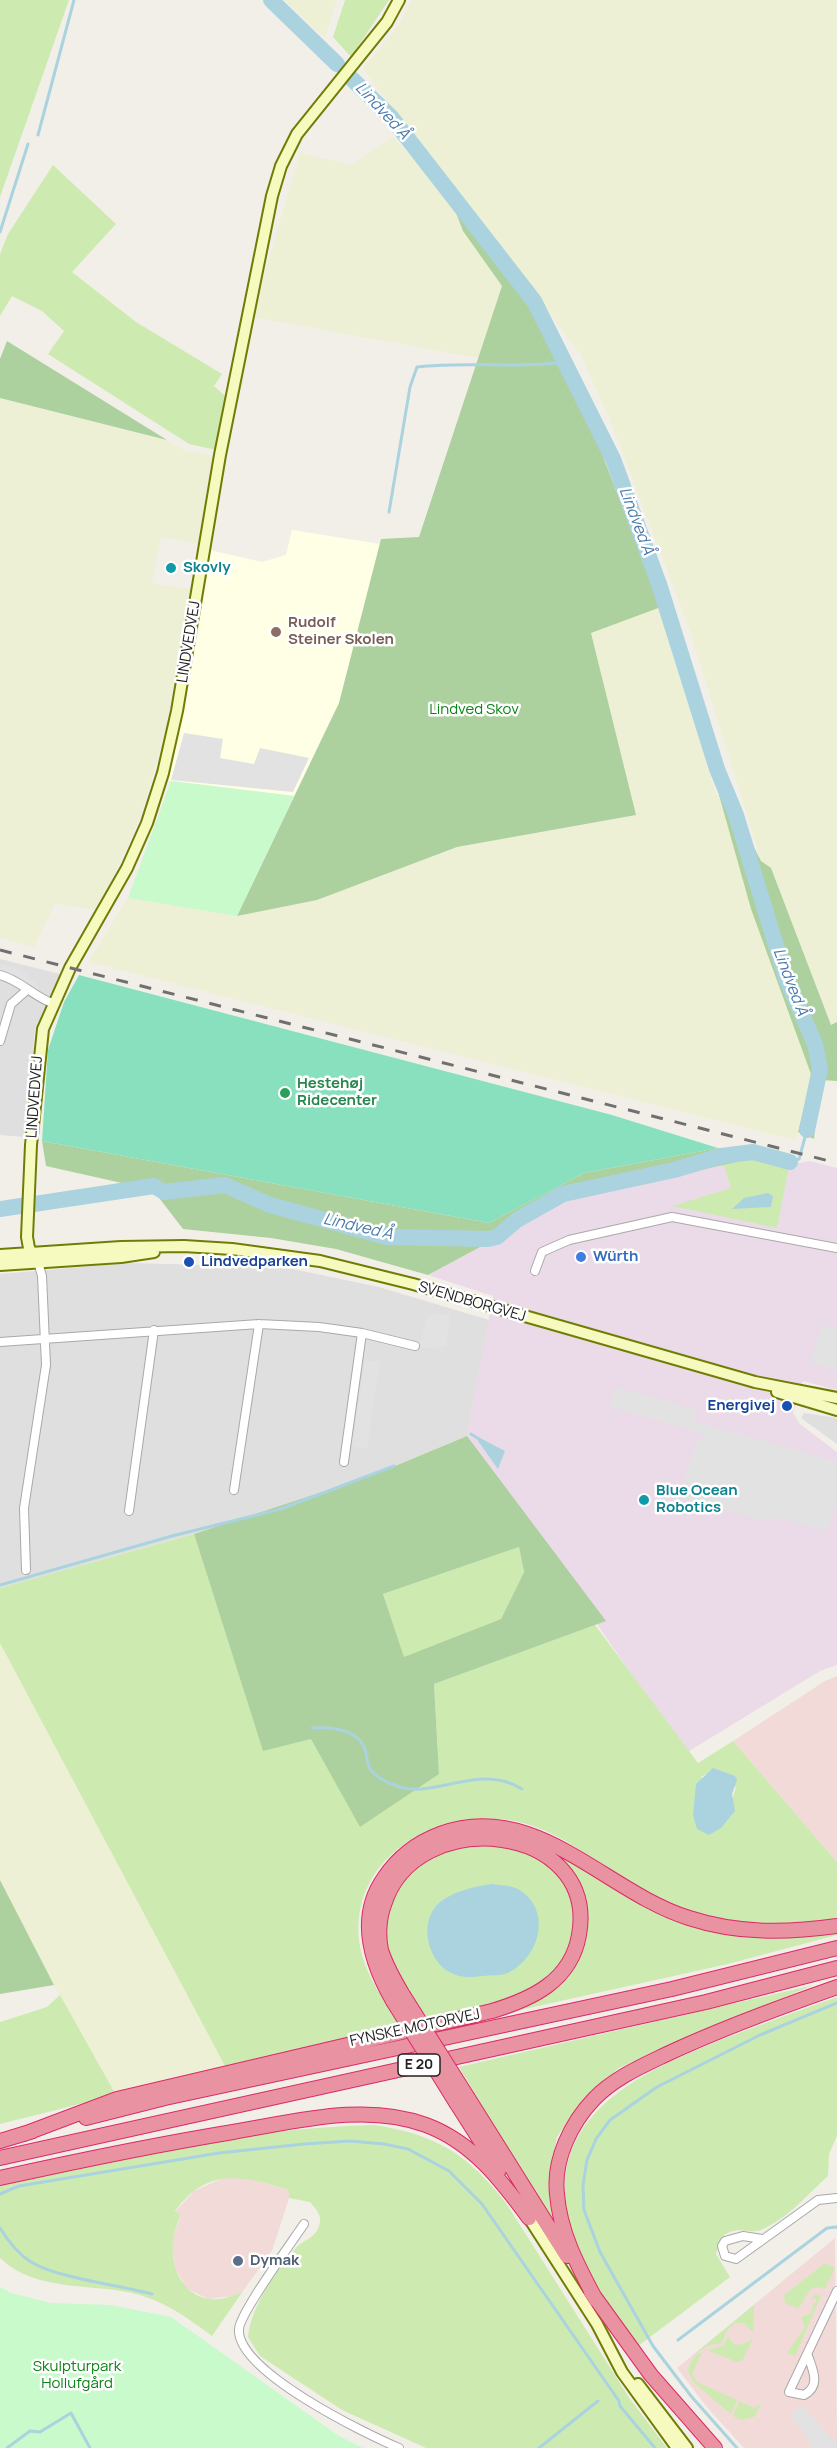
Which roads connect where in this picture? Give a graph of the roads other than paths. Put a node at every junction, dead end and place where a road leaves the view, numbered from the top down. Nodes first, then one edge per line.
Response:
1 (399, 0) edge
2 (0, 975) edge
3 (27, 990) junction
4 (52, 1003) junction
5 (0, 1041) edge
6 (184, 1246) junction
7 (837, 1248) edge
8 (31, 1252) junction
9 (0, 1255) edge
10 (38, 1262) junction
11 (0, 1265) edge
12 (535, 1271) dead end
13 (259, 1324) junction
14 (154, 1330) junction
15 (362, 1333) junction
16 (45, 1338) junction
17 (0, 1342) edge
18 (415, 1346) dead end
19 (755, 1382) junction
20 (837, 1398) edge
21 (837, 1409) edge
22 (344, 1462) dead end
23 (234, 1490) dead end
24 (129, 1511) dead end
25 (26, 1570) dead end
26 (837, 1926) edge
27 (837, 1948) edge
28 (837, 1968) edge
29 (837, 1987) edge
30 (398, 1998) junction
31 (462, 2101) junction
32 (24, 2134) junction
33 (0, 2141) edge
34 (0, 2158) edge
35 (0, 2178) edge
36 (837, 2198) edge
37 (529, 2218) junction
38 (304, 2224) dead end
39 (762, 2239) junction
40 (837, 2291) edge
41 (596, 2300) junction
42 (808, 2356) junction
43 (682, 2446) edge
44 (399, 2448) edge
45 (692, 2448) edge
46 (715, 2448) edge

1 - 4 street, LINDVEDVEJ
2 - 3 street
3 - 4 street
3 - 5 street
4 - 8 street, LINDVEDVEJ
6 - 8 street, SVENDBORGVEJ
6 - 10 street, SVENDBORGVEJ
6 - 19 street, SVENDBORGVEJ
7 - 12 street
8 - 9 street, SVENDBORGVEJ
8 - 10 street, LINDVEDVEJ
10 - 11 street, SVENDBORGVEJ
10 - 16 street
13 - 14 street
13 - 15 street
13 - 23 street
14 - 16 street
14 - 24 street
15 - 18 street
15 - 22 street
16 - 17 street
16 - 25 street
19 - 20 street, SVENDBORGVEJ
19 - 21 street, SVENDBORGVEJ
26 - 30 highway
27 - 32 highway, FYNSKE MOTORVEJ / E 20
28 - 34 highway, E 20
29 - 41 highway
30 - 31 highway, bridge
30 - 32 highway
31 - 37 highway
31 - 41 highway
32 - 33 highway, FYNSKE MOTORVEJ / E 20
35 - 37 highway
36 - 39 street
37 - 43 street
38 - 44 street
39 - 39 street
40 - 42 street
41 - 46 highway
42 - 42 street
43 - 45 street

